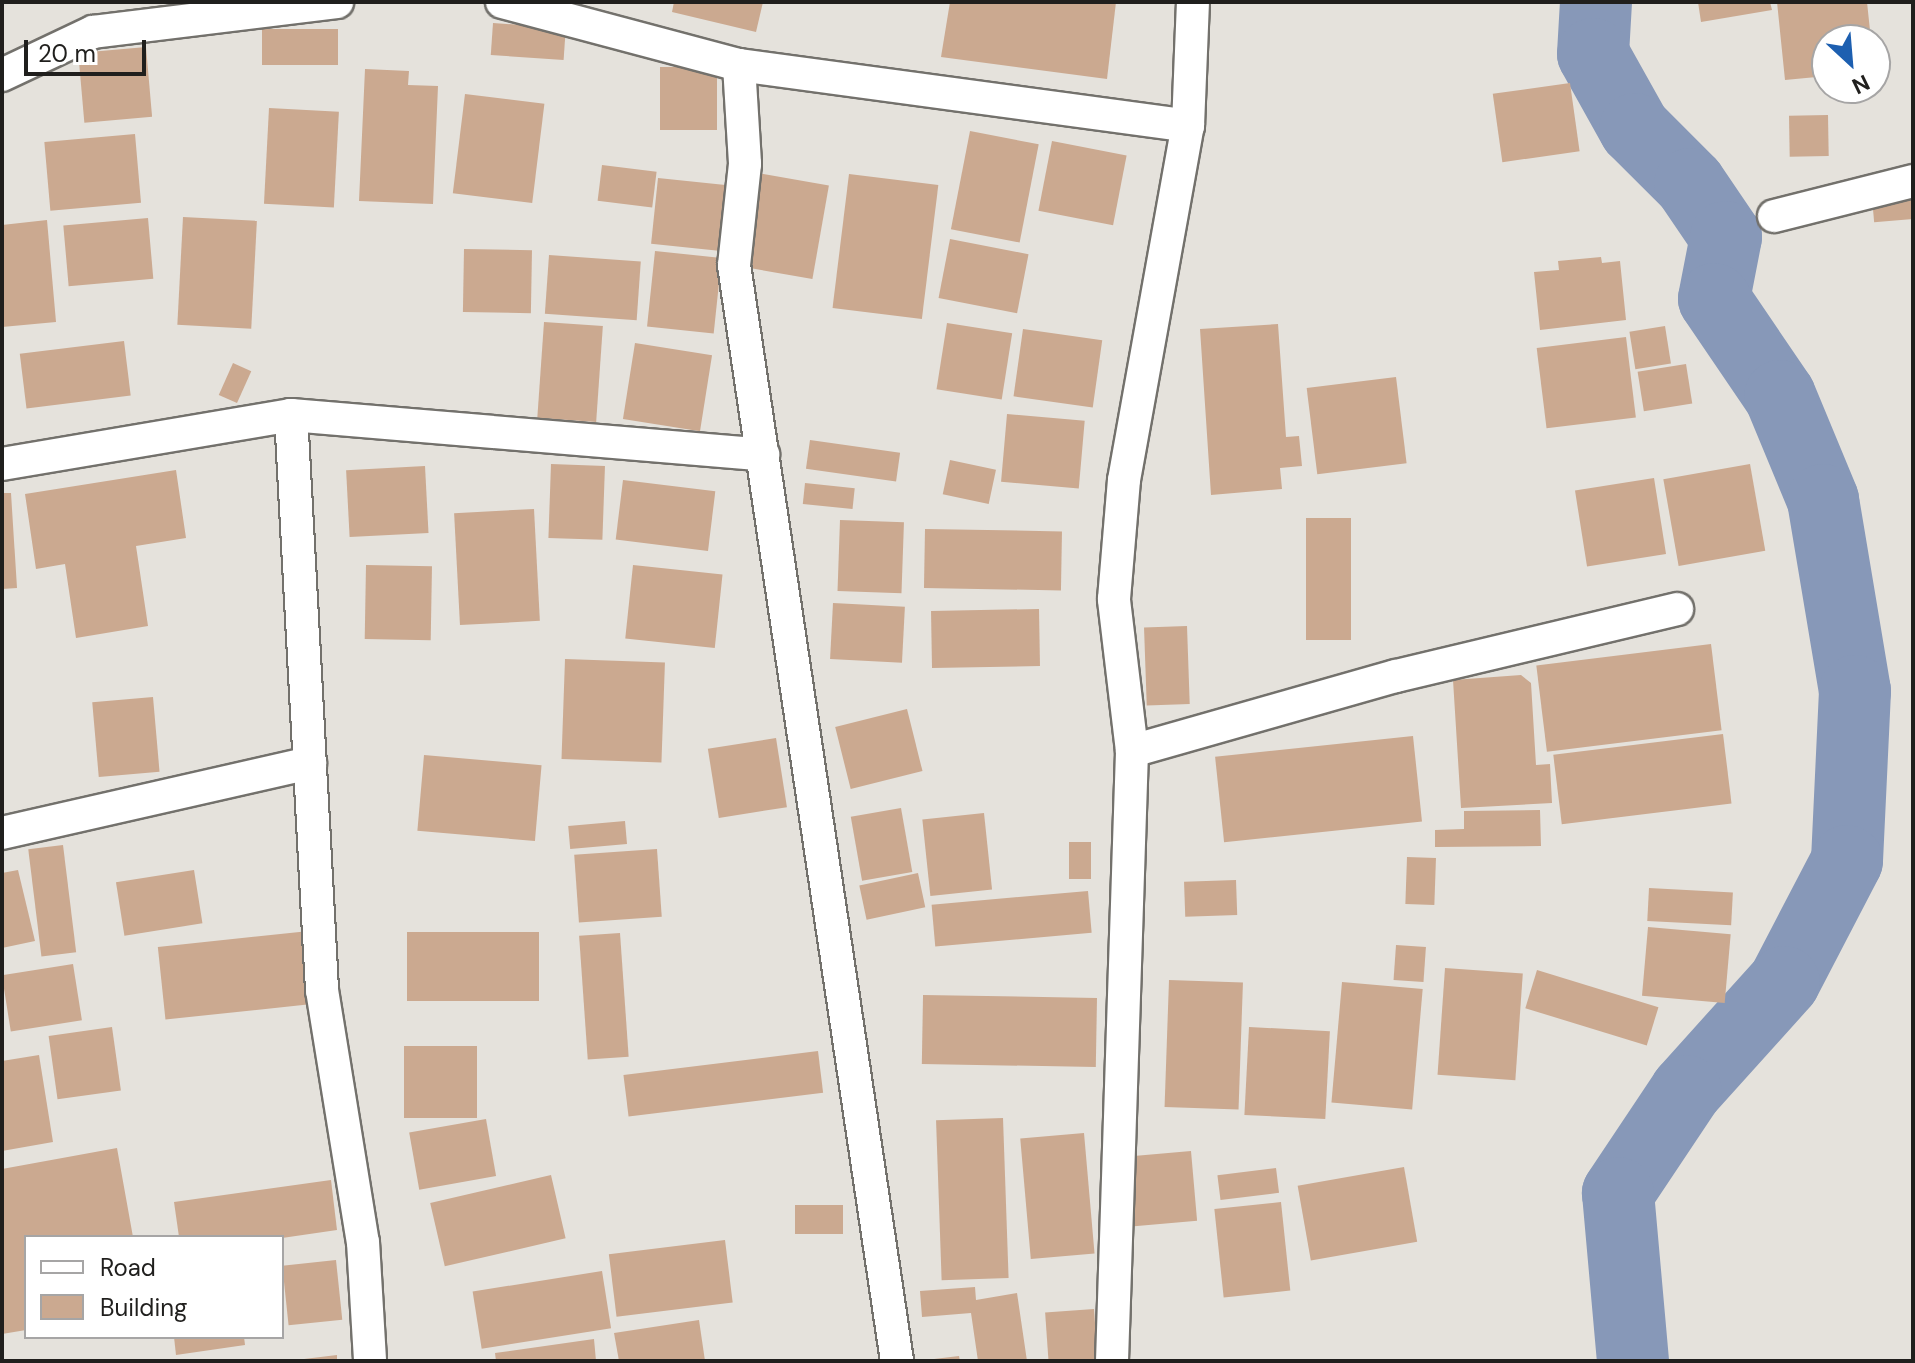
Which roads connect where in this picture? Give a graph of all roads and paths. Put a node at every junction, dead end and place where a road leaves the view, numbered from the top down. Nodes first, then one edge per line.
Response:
1 (337, 2) edge
2 (502, 2) edge
3 (1193, 2) edge
4 (167, 13) edge
5 (739, 65) junction
6 (2, 75) edge
7 (1188, 126) junction
8 (1913, 181) edge
9 (1774, 216) dead end
10 (291, 415) junction
11 (763, 455) junction
12 (2, 464) edge
13 (1677, 609) dead end
14 (1132, 751) junction
15 (310, 763) junction
16 (2, 833) edge
17 (370, 1361) edge
18 (897, 1361) edge
19 (1112, 1361) edge

1 - 4 street
2 - 5 street
3 - 7 street
4 - 6 street
5 - 7 street
5 - 11 street
7 - 14 street
8 - 9 street
10 - 11 street
10 - 12 street
10 - 15 street
11 - 18 street
13 - 14 street
14 - 19 street
15 - 16 street
15 - 17 street

